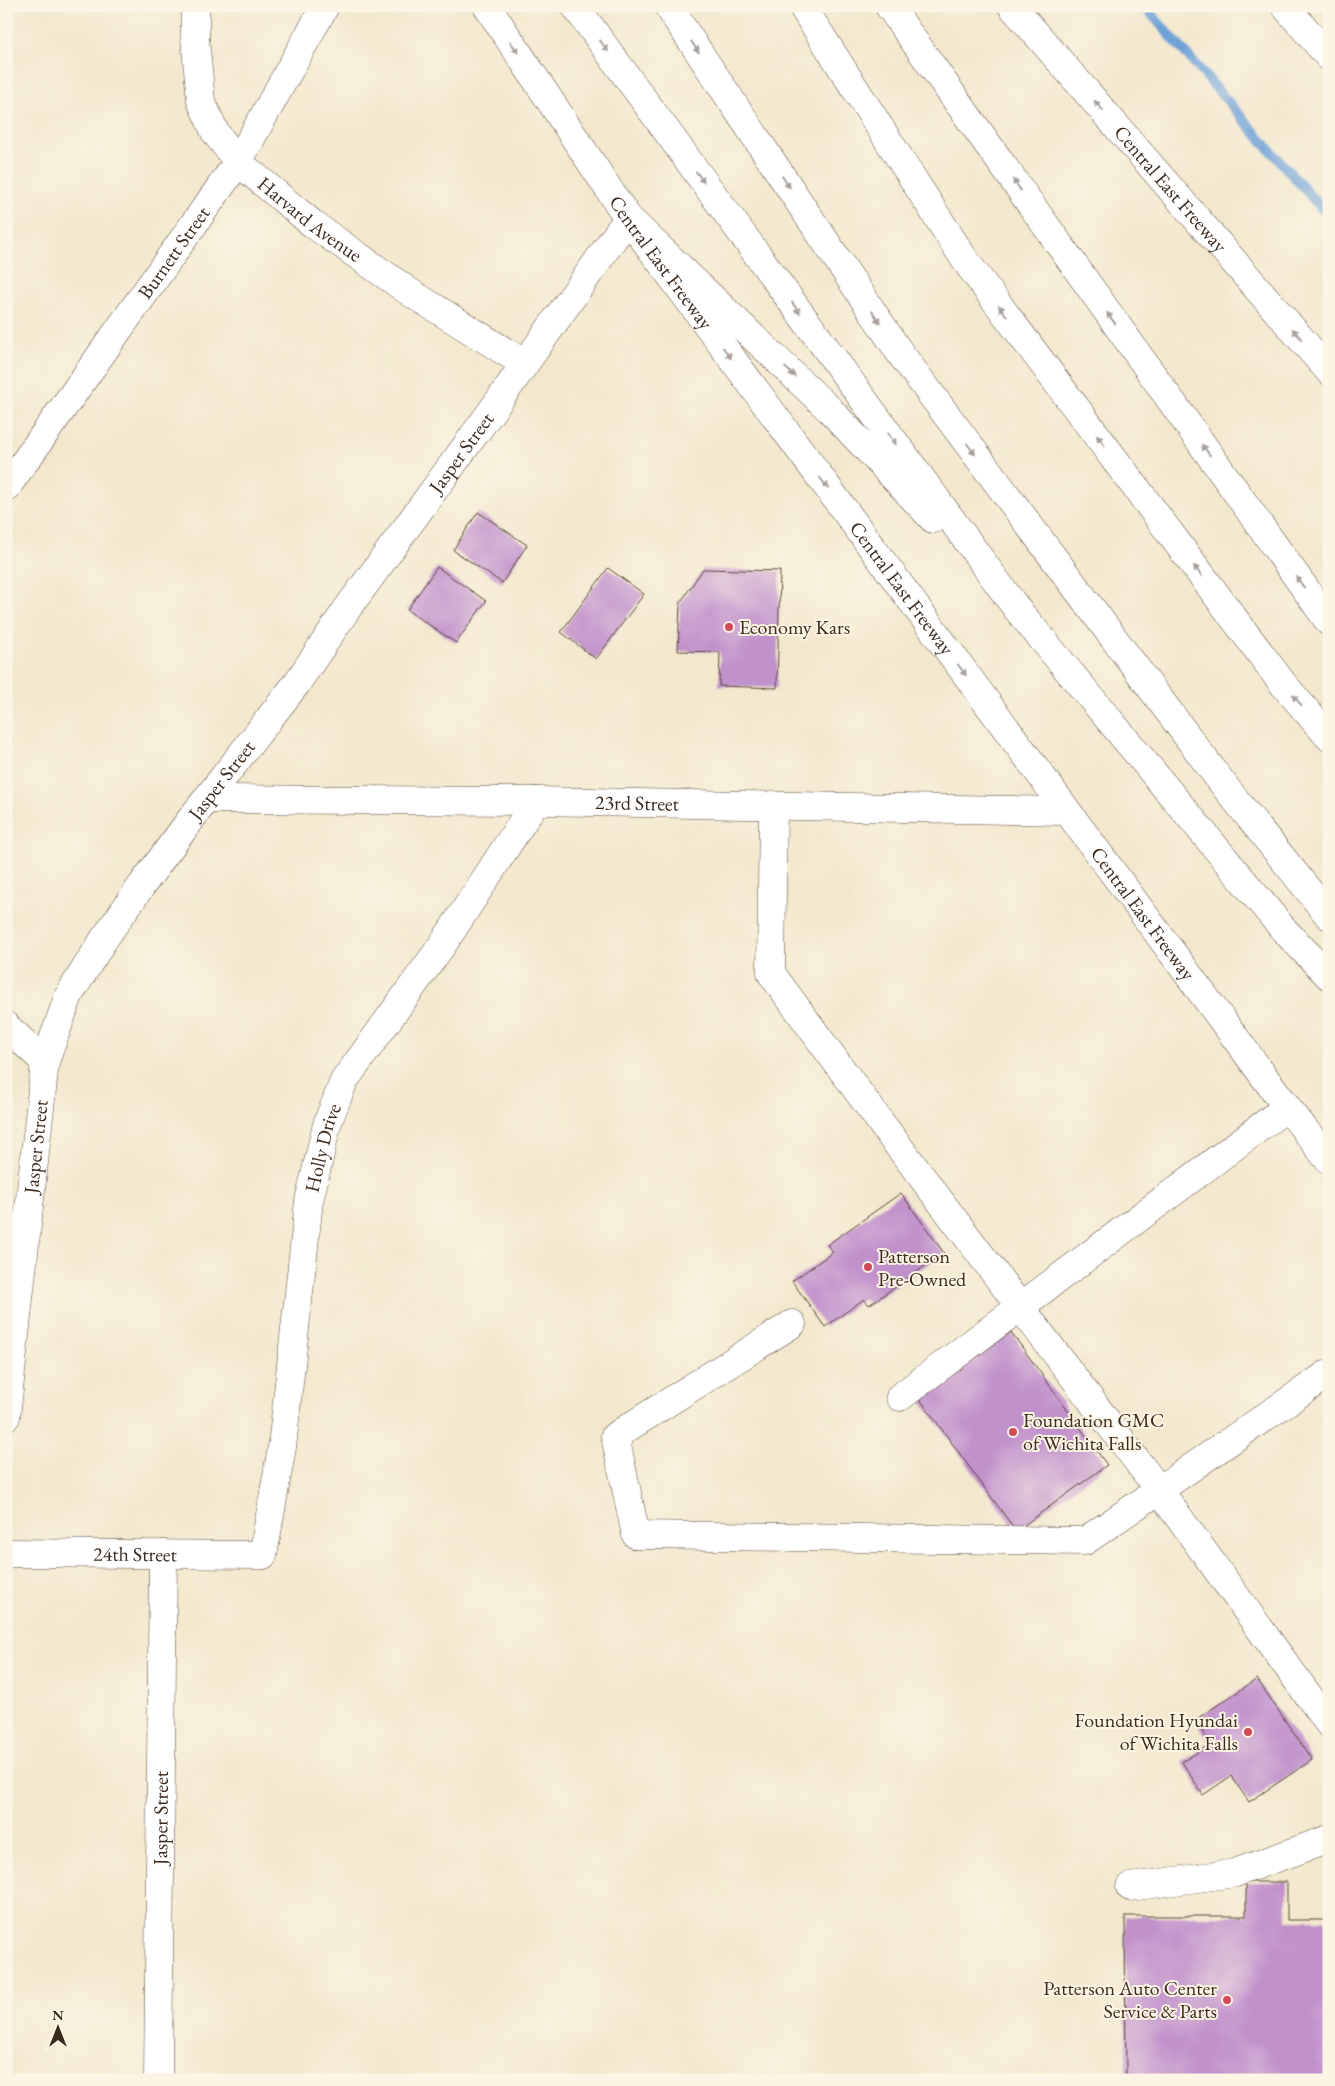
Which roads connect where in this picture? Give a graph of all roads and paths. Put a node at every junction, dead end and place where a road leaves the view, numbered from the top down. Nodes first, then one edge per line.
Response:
1 (195, 6) edge
2 (325, 6) edge
3 (487, 6) edge
4 (575, 6) edge
5 (668, 6) edge
6 (802, 6) edge
7 (889, 6) edge
8 (1012, 6) edge
9 (1285, 6) edge
10 (1329, 57) edge
11 (238, 162) junction
12 (628, 218) junction
13 (525, 364) junction
14 (1329, 372) edge
15 (6, 488) edge
16 (1017, 609) junction
17 (1329, 622) edge
18 (1329, 737) edge
19 (208, 799) junction
20 (536, 801) junction
21 (773, 805) junction
22 (1066, 811) junction
23 (1329, 916) edge
24 (1329, 976) edge
25 (6, 1026) edge
26 (45, 1062) junction
27 (1287, 1107) junction
28 (1329, 1161) edge
29 (1020, 1308) junction
30 (792, 1324) dead end
31 (1329, 1373) edge
32 (900, 1397) dead end
33 (6, 1417) edge
34 (1159, 1490) junction
35 (6, 1553) edge
36 (162, 1554) junction
37 (263, 1555) joint
38 (1329, 1724) edge
39 (1329, 1839) edge
40 (1130, 1887) dead end
41 (158, 2080) edge

1 - 11 main road, Harvard Avenue
2 - 11 main road, Burnett Street
3 -> 12 main road, Central East Freeway
4 -> 16 main road
5 -> 23 main road
18 -> 6 main road
17 -> 7 main road
14 -> 8 main road, Central East Freeway
9 - 10 main road
11 - 13 main road, Harvard Avenue
11 - 15 main road, Burnett Street
12 - 13 main road, Jasper Street
12 -> 16 main road
12 -> 22 main road, Central East Freeway
13 - 19 main road, Jasper Street
16 - 24 main road
19 - 20 main road, 23rd Street
19 - 26 main road, Jasper Street
20 - 21 main road, 23rd Street
20 - 37 main road, Holly Drive
21 - 22 main road, 23rd Street
21 - 29 main road
22 - 27 main road, Central East Freeway
25 - 26 main road
26 - 33 main road, Jasper Street
27 - 28 main road, Central East Freeway
27 - 29 main road
29 - 32 main road
29 - 34 main road
30 - 34 main road
31 - 34 main road
34 - 38 main road
35 - 36 main road, 24th Street
36 - 37 main road, 24th Street
36 - 41 main road, Jasper Street
39 - 40 main road

